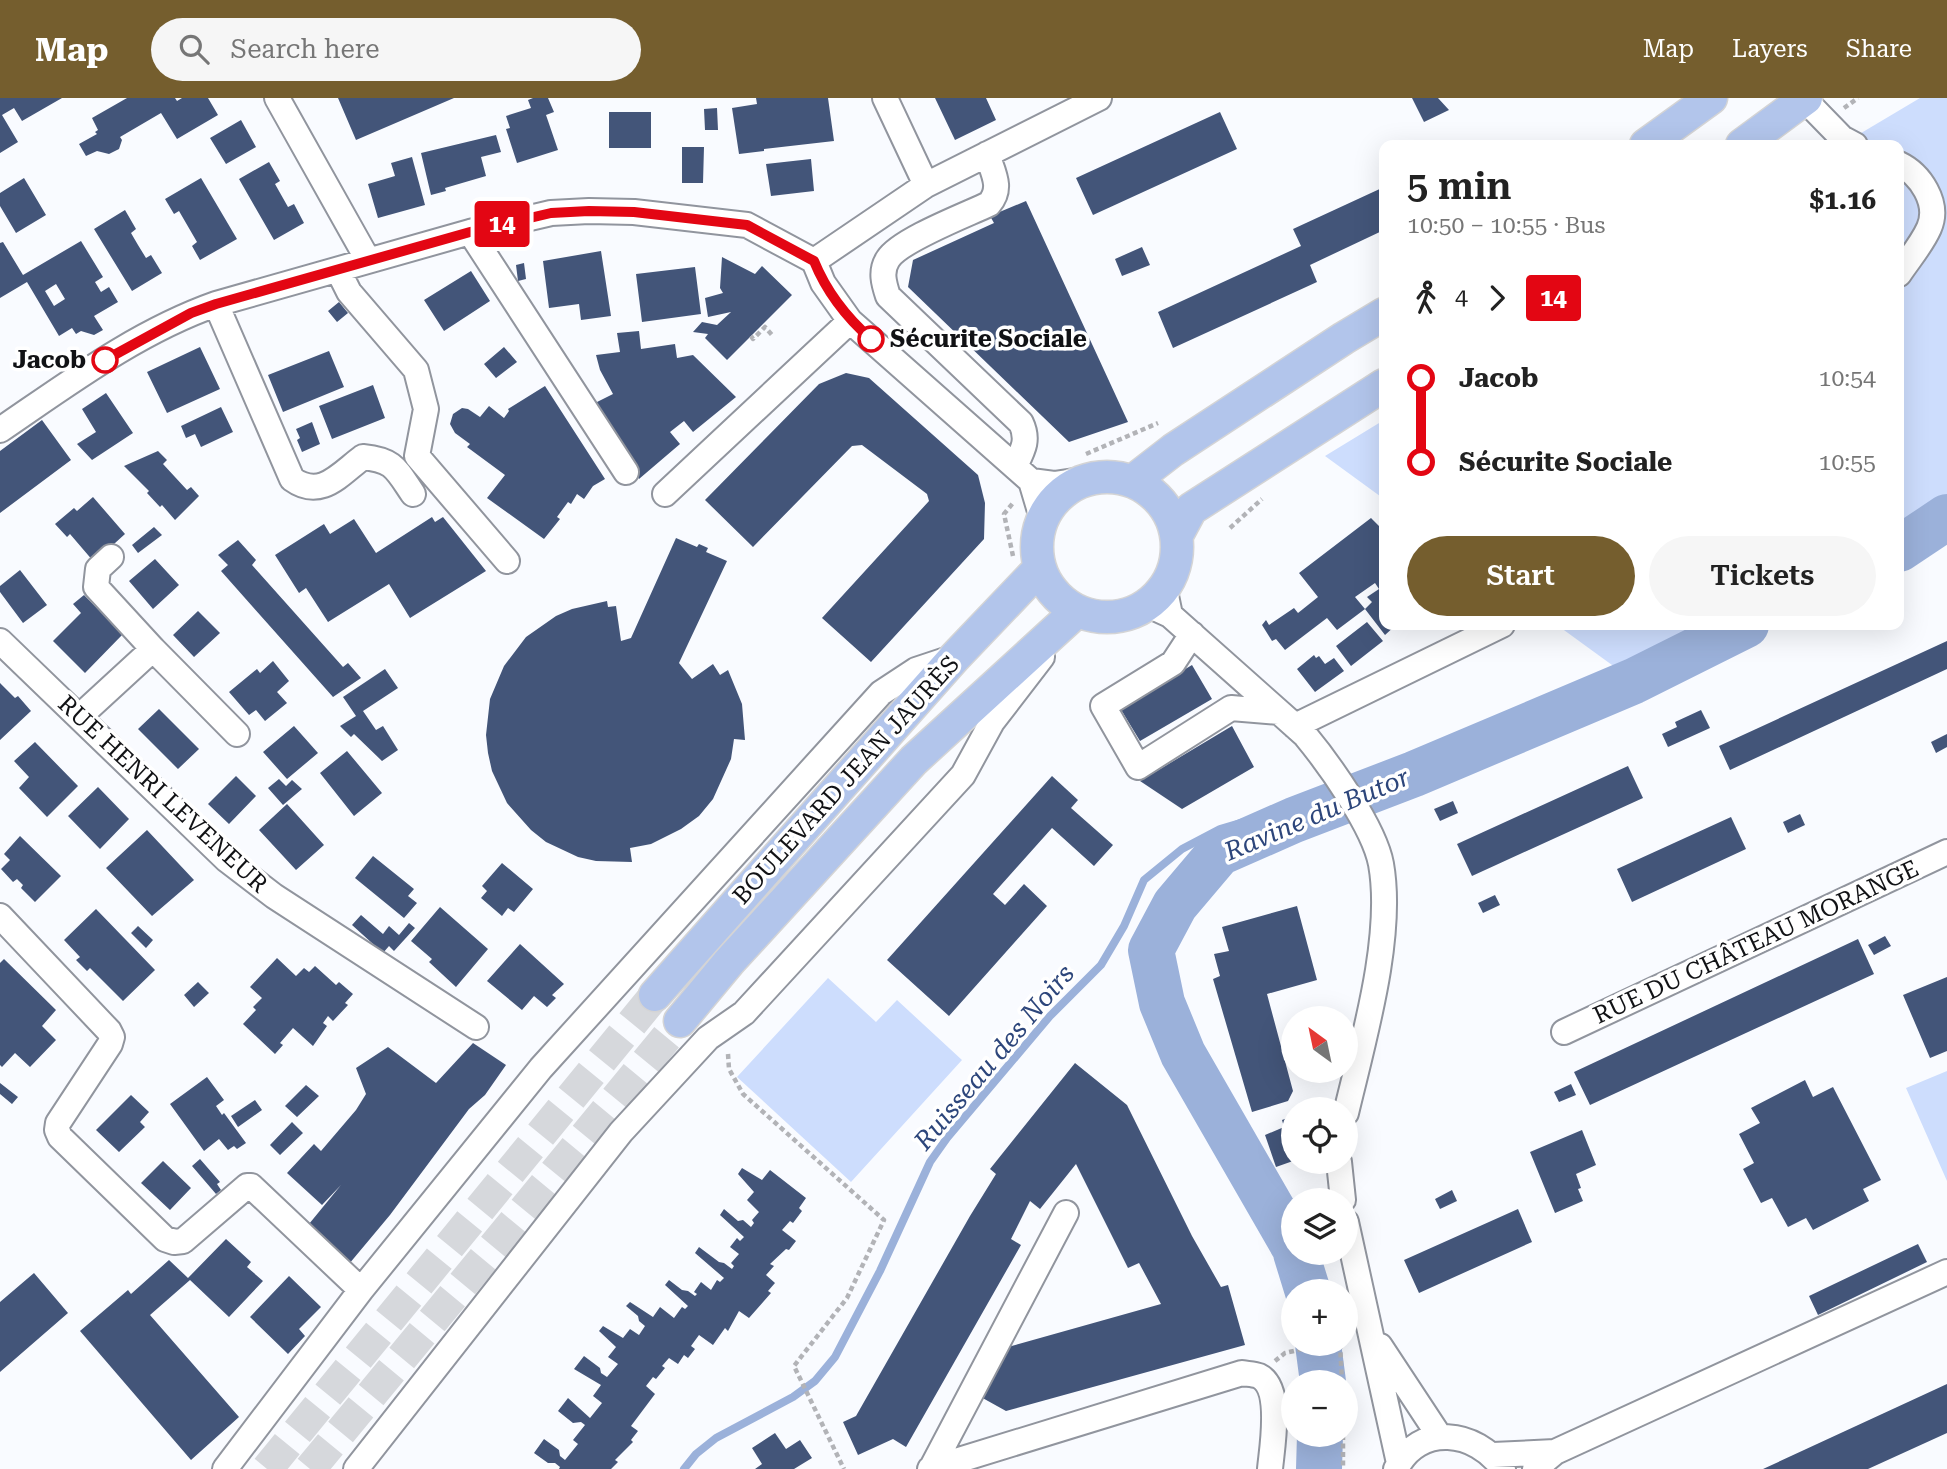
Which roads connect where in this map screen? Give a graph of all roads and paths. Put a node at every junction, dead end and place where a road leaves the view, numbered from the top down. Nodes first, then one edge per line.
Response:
1 (277, 98) edge
2 (885, 98) edge
3 (1099, 98) edge
4 (1711, 98) edge
5 (1805, 99) edge
6 (1653, 140) edge
7 (1749, 140) edge
8 (1846, 140) edge
9 (987, 155) junction
10 (1904, 167) edge
11 (926, 185) junction
12 (470, 232) junction
13 (368, 260) junction
14 (814, 261) junction
15 (1904, 266) edge
16 (338, 270) junction
17 (216, 304) junction
18 (1379, 317) edge
19 (850, 321) junction
20 (751, 336) dead end
21 (773, 336) dead end
22 (1379, 388) edge
23 (1164, 420) dead end
24 (0, 429) edge
25 (1083, 468) junction
26 (626, 472) dead end
27 (1023, 474) junction
28 (1133, 481) junction
29 (413, 494) dead end
30 (665, 494) dead end
31 (1042, 518) junction
32 (1177, 535) junction
33 (111, 557) dead end
34 (507, 561) dead end
35 (1040, 568) junction
36 (1160, 602) junction
37 (1077, 611) junction
38 (1491, 630) edge
39 (1192, 634) junction
40 (0, 641) edge
41 (153, 649) junction
42 (955, 657) junction
43 (79, 718) junction
44 (1287, 719) junction
45 (237, 734) dead end
46 (1947, 852) edge
47 (0, 916) edge
48 (655, 995) tunnel mouth
49 (680, 1021) tunnel mouth
50 (726, 1026) junction
51 (476, 1027) dead end
52 (1564, 1032) dead end
53 (1350, 1097) edge
54 (1066, 1213) dead end
55 (1356, 1265) edge
56 (1947, 1272) edge
57 (361, 1290) junction
58 (1372, 1334) junction
59 (1440, 1437) junction
60 (1343, 1447) edge
61 (1555, 1452) junction
62 (1498, 1462) edge
63 (1397, 1466) edge
64 (225, 1469) edge
65 (356, 1469) edge
66 (844, 1469) edge
67 (931, 1469) edge
68 (1270, 1469) edge
69 (1343, 1469) edge
70 (1535, 1469) edge

1 - 13 street
2 - 11 street
3 - 9 street
4 - 6 main road
5 - 7 main road
5 - 8 street
9 - 11 street
9 - 27 street
10 - 15 street
11 - 14 street
12 - 13 street
12 - 14 street
12 - 26 street
13 - 16 street
14 - 19 street
16 - 17 street
16 - 34 street
17 - 24 street
17 - 29 street
18 - 28 main road
19 - 27 street
19 - 30 street
20 - 21 path
22 - 32 main road
23 - 25 path
25 - 27 street
25 - 28 main road
25 - 31 main road
27 - 31 street
28 - 32 main road
31 - 35 main road
32 - 36 main road
33 - 41 street
35 - 37 main road
35 - 42 main road, BOULEVARD JEAN JAURÈS
36 - 37 main road
36 - 39 street
37 - 49 main road, BOULEVARD JEAN JAURÈS
37 - 50 street
38 - 44 street
39 - 44 street
39 - 44 street
40 - 43 street, RUE HENRI LEVENEUR
41 - 43 street
41 - 45 street
42 - 48 main road, BOULEVARD JEAN JAURÈS
42 - 57 street
43 - 51 street, RUE HENRI LEVENEUR
44 - 53 street
46 - 52 street, RUE DU CHÂTEAU MORANGE
47 - 57 street
50 - 65 street
50 - 66 path
54 - 67 street
55 - 58 street
56 - 61 street
57 - 64 street
58 - 59 street
58 - 63 street
59 - 62 street
59 - 63 street
60 - 69 path
61 - 62 street
61 - 70 street
67 - 68 street

